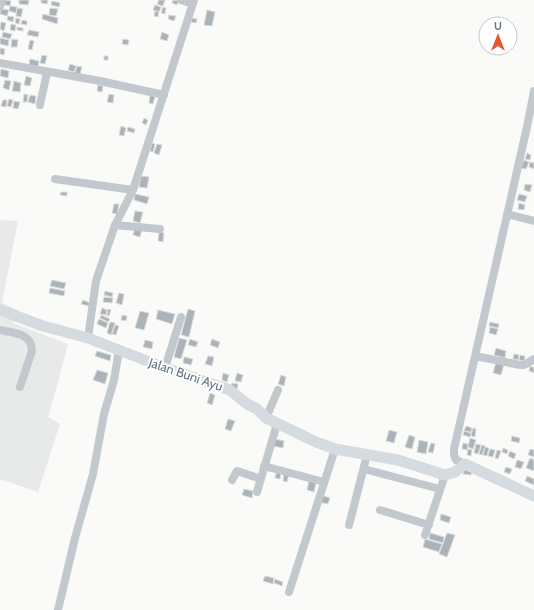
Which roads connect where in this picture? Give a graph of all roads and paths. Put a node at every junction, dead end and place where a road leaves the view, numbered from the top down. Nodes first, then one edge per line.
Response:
1 (2, 0) edge
2 (181, 0) edge
3 (193, 2) edge
4 (0, 7) edge
5 (0, 64) edge
6 (48, 72) junction
7 (534, 91) edge
8 (161, 94) junction
9 (40, 105) dead end
10 (530, 127) edge
11 (55, 179) dead end
12 (133, 190) junction
13 (507, 214) junction
14 (534, 221) edge
15 (115, 225) junction
16 (160, 229) dead end
17 (0, 310) edge
18 (181, 317) dead end
19 (0, 330) edge
20 (88, 338) junction
21 (119, 350) junction
22 (475, 356) junction
23 (534, 360) edge
24 (165, 368) junction
25 (20, 387) dead end
26 (278, 390) dead end
27 (266, 418) junction
28 (277, 424) junction
29 (335, 449) junction
30 (367, 455) junction
31 (264, 466) junction
32 (364, 469) junction
33 (456, 469) junction
34 (232, 480) dead end
35 (261, 480) junction
36 (324, 482) junction
37 (440, 490) junction
38 (257, 492) dead end
39 (534, 496) edge
40 (380, 510) dead end
41 (348, 525) dead end
42 (429, 525) junction
43 (426, 535) dead end
44 (289, 592) dead end
45 (58, 610) edge

1 - 4 street
2 - 3 street
3 - 8 street
5 - 6 street
6 - 8 street
6 - 9 street
7 - 10 street
8 - 12 street
10 - 13 street
11 - 12 street
12 - 15 street
13 - 14 street
13 - 22 street
15 - 16 street
15 - 20 street
17 - 20 main road, Jalan Buni Ayu
18 - 24 street
19 - 25 street
20 - 21 main road, Jalan Buni Ayu
21 - 24 main road, Jalan Buni Ayu
21 - 45 street
22 - 23 street
22 - 33 street
24 - 27 main road, Jalan Buni Ayu
26 - 27 street
27 - 28 main road, Jalan Buni Ayu
28 - 29 main road, Jalan Buni Ayu
28 - 31 street
29 - 30 main road, Jalan Buni Ayu
29 - 36 street
30 - 32 street
30 - 33 main road, Jalan Buni Ayu
31 - 35 street
31 - 36 street
32 - 37 street
32 - 41 street
33 - 37 street
33 - 39 main road, Jalan Buni Ayu
34 - 35 street
35 - 38 street
36 - 44 street
37 - 42 street
40 - 42 street
42 - 43 street

